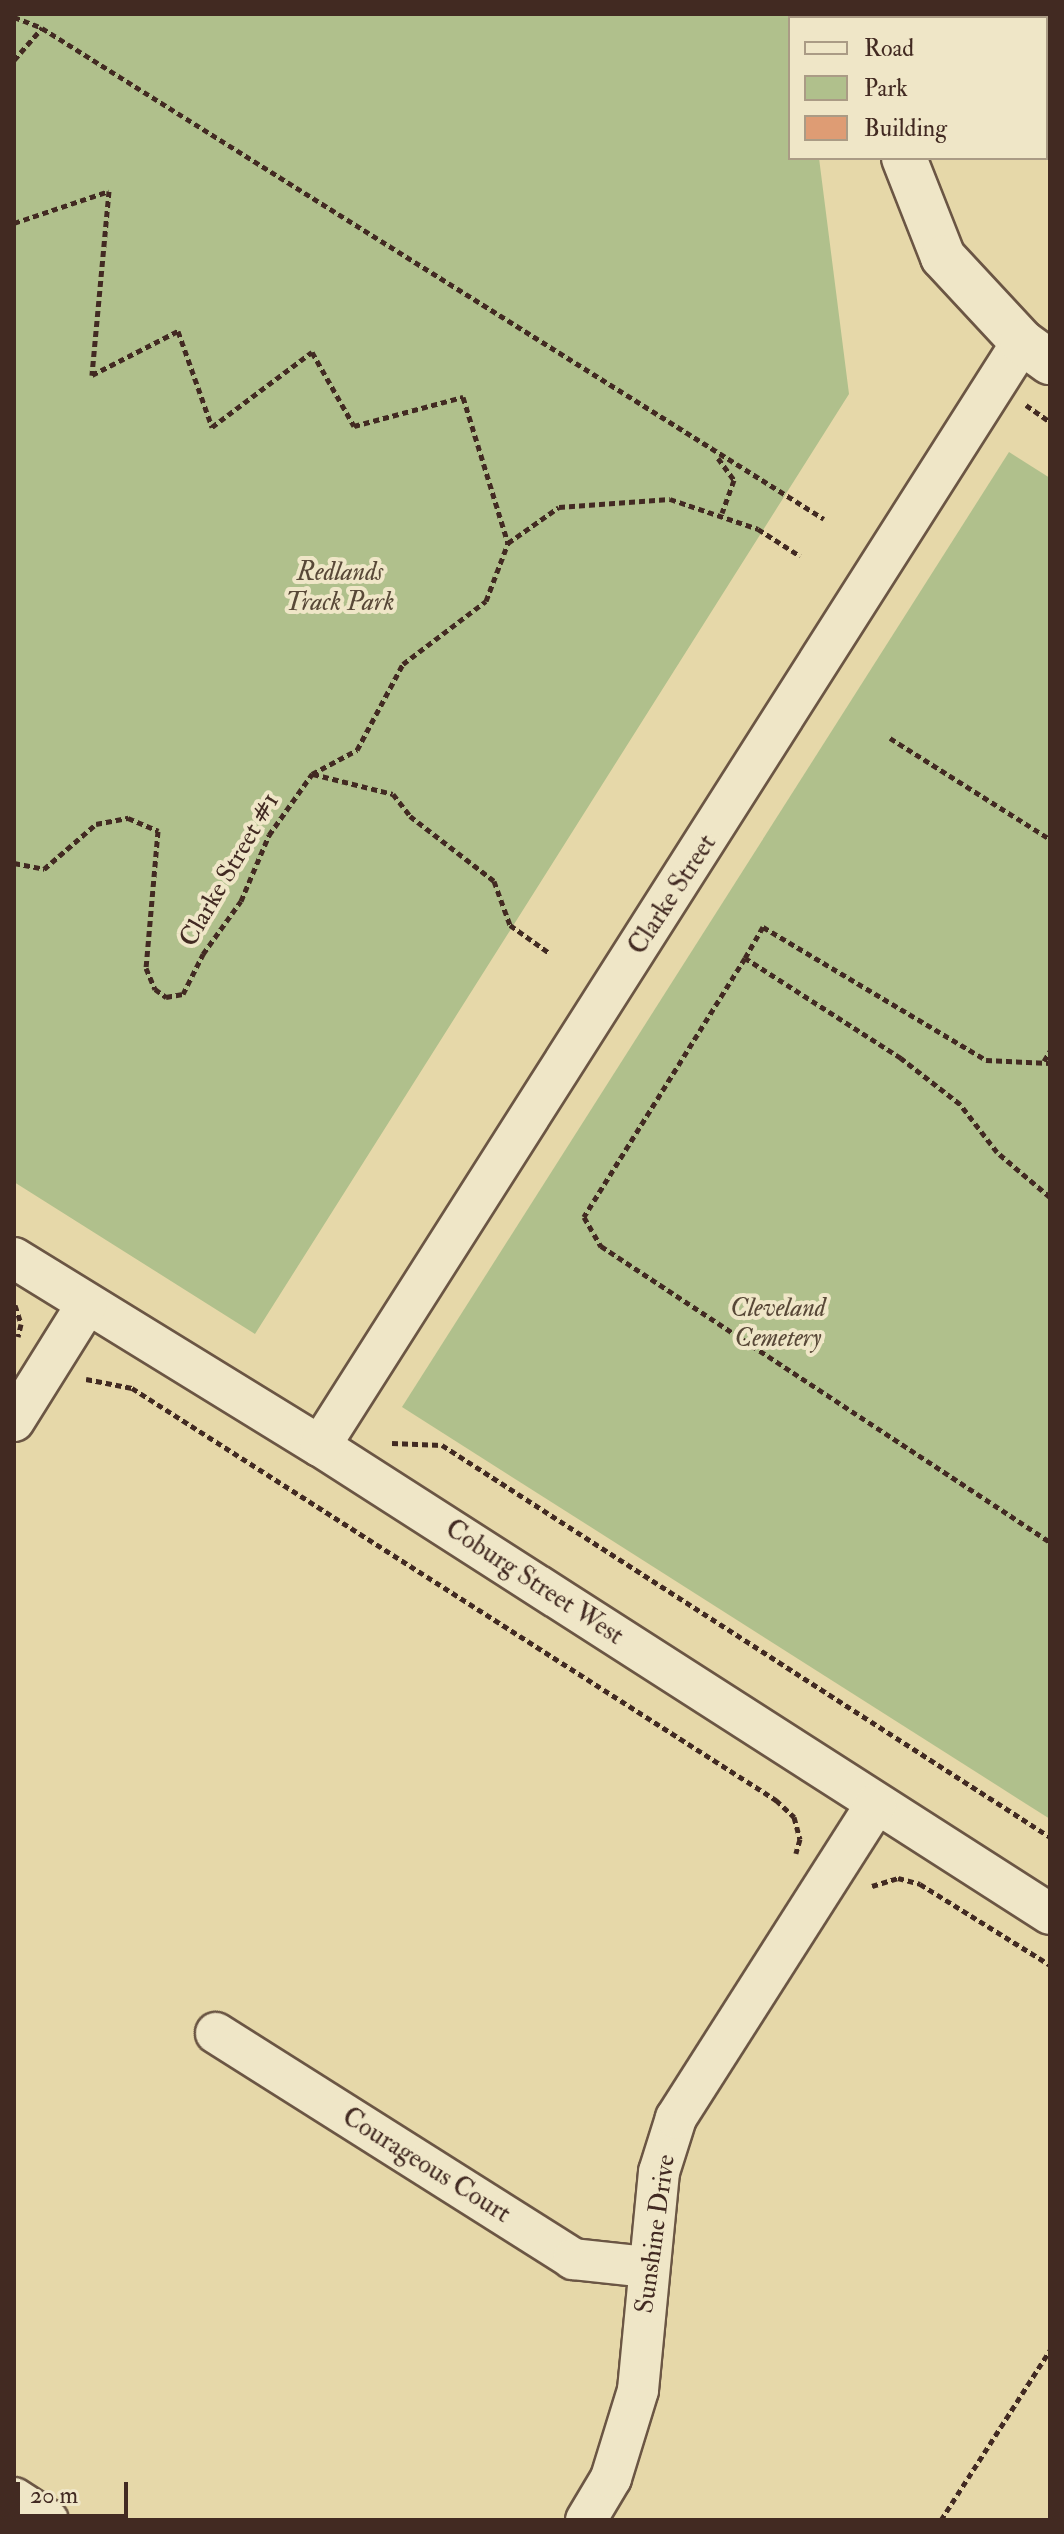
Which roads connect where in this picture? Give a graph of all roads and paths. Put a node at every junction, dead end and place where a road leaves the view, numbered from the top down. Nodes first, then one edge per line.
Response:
1 (14, 17) edge
2 (42, 28) junction
3 (14, 60) edge
4 (905, 160) edge
5 (14, 223) edge
6 (1036, 352) edge
7 (716, 455) junction
8 (722, 513) junction
9 (824, 519) dead end
10 (508, 543) junction
11 (800, 556) dead end
12 (890, 738) dead end
13 (312, 774) junction
14 (1050, 839) edge
15 (14, 863) edge
16 (548, 952) dead end
17 (745, 958) junction
18 (1050, 1051) edge
19 (1047, 1062) edge
20 (1050, 1197) edge
21 (14, 1258) edge
22 (14, 1304) edge
23 (87, 1304) junction
24 (24, 1344) dead end
25 (78, 1377) dead end
26 (14, 1421) edge
27 (384, 1442) dead end
28 (320, 1446) junction
29 (1050, 1542) edge
30 (876, 1804) junction
31 (1050, 1837) edge
32 (800, 1839) dead end
33 (874, 1885) dead end
34 (1050, 1914) edge
35 (1050, 1965) edge
36 (216, 2033) dead end
37 (647, 2267) junction
38 (1050, 2350) edge
39 (14, 2498) edge
40 (48, 2520) edge
41 (586, 2520) edge
42 (941, 2520) edge

1 - 2 path
2 - 3 path
2 - 7 path
4 - 6 main road
5 - 10 path
6 - 28 street, Clarke Street
7 - 8 path
7 - 9 path
8 - 10 path
8 - 11 path
10 - 13 path, Clarke Street #1
12 - 14 path
13 - 15 path, Clarke Street #1
13 - 16 path
17 - 19 path
17 - 20 path
17 - 29 path
18 - 19 path
21 - 23 street, Coburg Street West
22 - 24 path
23 - 26 street
23 - 28 street, Coburg Street West
25 - 32 path
27 - 31 path
28 - 30 street, Coburg Street West
30 - 34 street, Coburg Street West
30 - 37 street, Sunshine Drive
33 - 35 path
36 - 37 street, Courageous Court
37 - 41 street, Sunshine Drive
38 - 42 path
39 - 40 street

